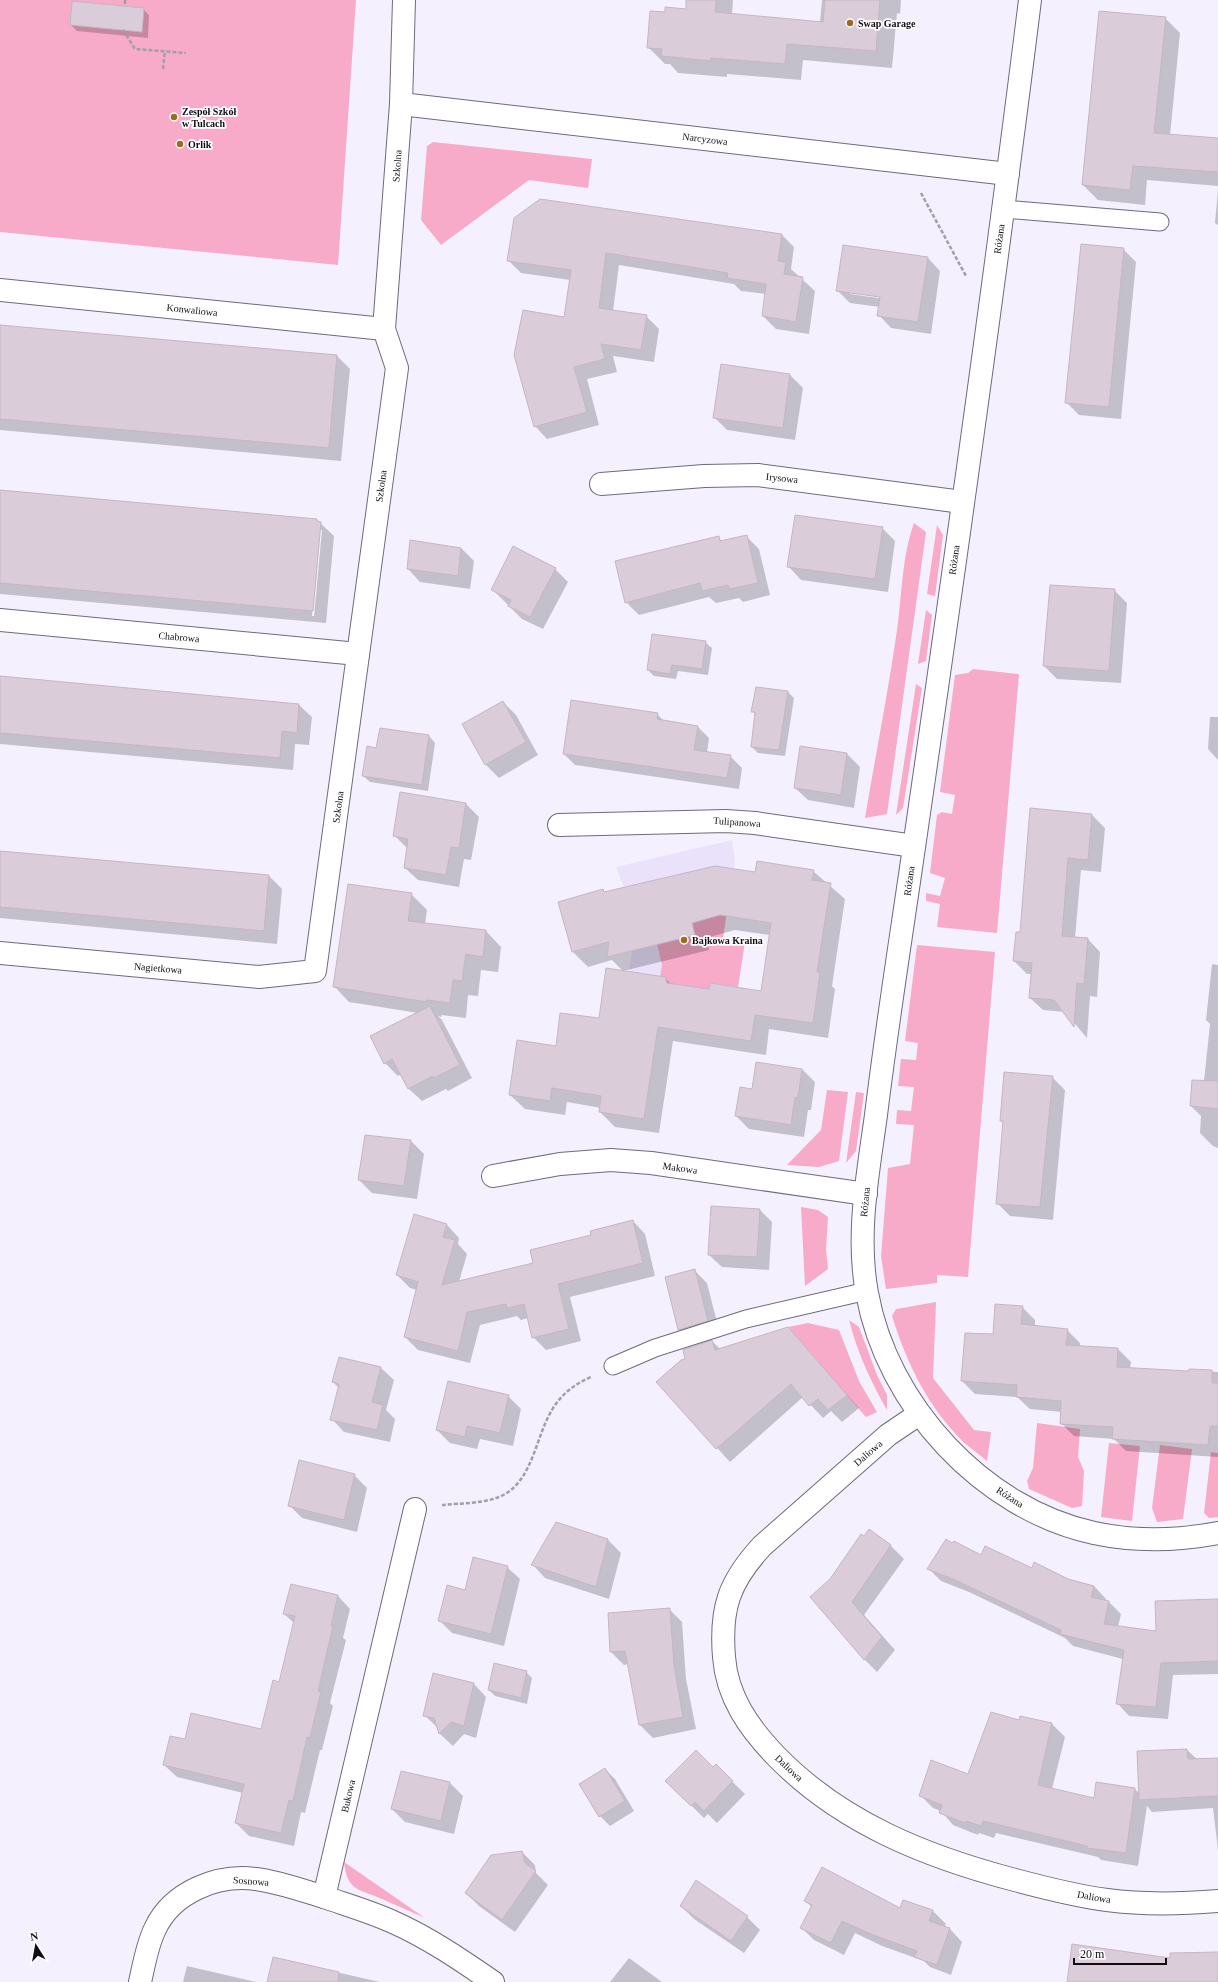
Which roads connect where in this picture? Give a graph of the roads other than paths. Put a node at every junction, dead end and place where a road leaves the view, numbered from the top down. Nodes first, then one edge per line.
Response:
1 (404, 0) edge
2 (1030, 0) edge
3 (401, 104) junction
4 (1008, 174) junction
5 (1003, 209) junction
6 (1160, 222) dead end
7 (0, 290) edge
8 (384, 329) junction
9 (601, 484) dead end
10 (962, 502) junction
11 (0, 620) edge
12 (358, 654) junction
13 (559, 825) dead end
14 (914, 846) junction
15 (0, 953) edge
16 (315, 971) joint
17 (494, 1176) dead end
18 (866, 1194) junction
19 (866, 1291) junction
20 (613, 1366) road end
21 (919, 1414) junction
22 (415, 1509) road end
23 (1218, 1533) edge
24 (324, 1897) junction
25 (1218, 1901) edge
26 (140, 1982) edge
27 (493, 1982) edge

1 - 3 street, Szkolna
2 - 4 street, Różana
3 - 4 street, Narcyzowa
3 - 8 street, Szkolna
4 - 5 street, Różana
5 - 6 lane
5 - 10 street, Różana
7 - 8 street, Konwaliowa
8 - 12 street, Szkolna
9 - 10 street, Irysowa
10 - 14 street, Różana
11 - 12 street, Chabrowa
12 - 16 street, Szkolna
13 - 14 street, Tulipanowa
14 - 18 street, Różana
15 - 16 street, Nagietkowa
17 - 18 street, Makowa
18 - 19 street, Różana
19 - 20 lane
19 - 21 street, Różana
21 - 23 street, Różana
21 - 25 street, Daliowa
22 - 24 street, Bukowa
24 - 26 street, Sosnowa
24 - 27 street

